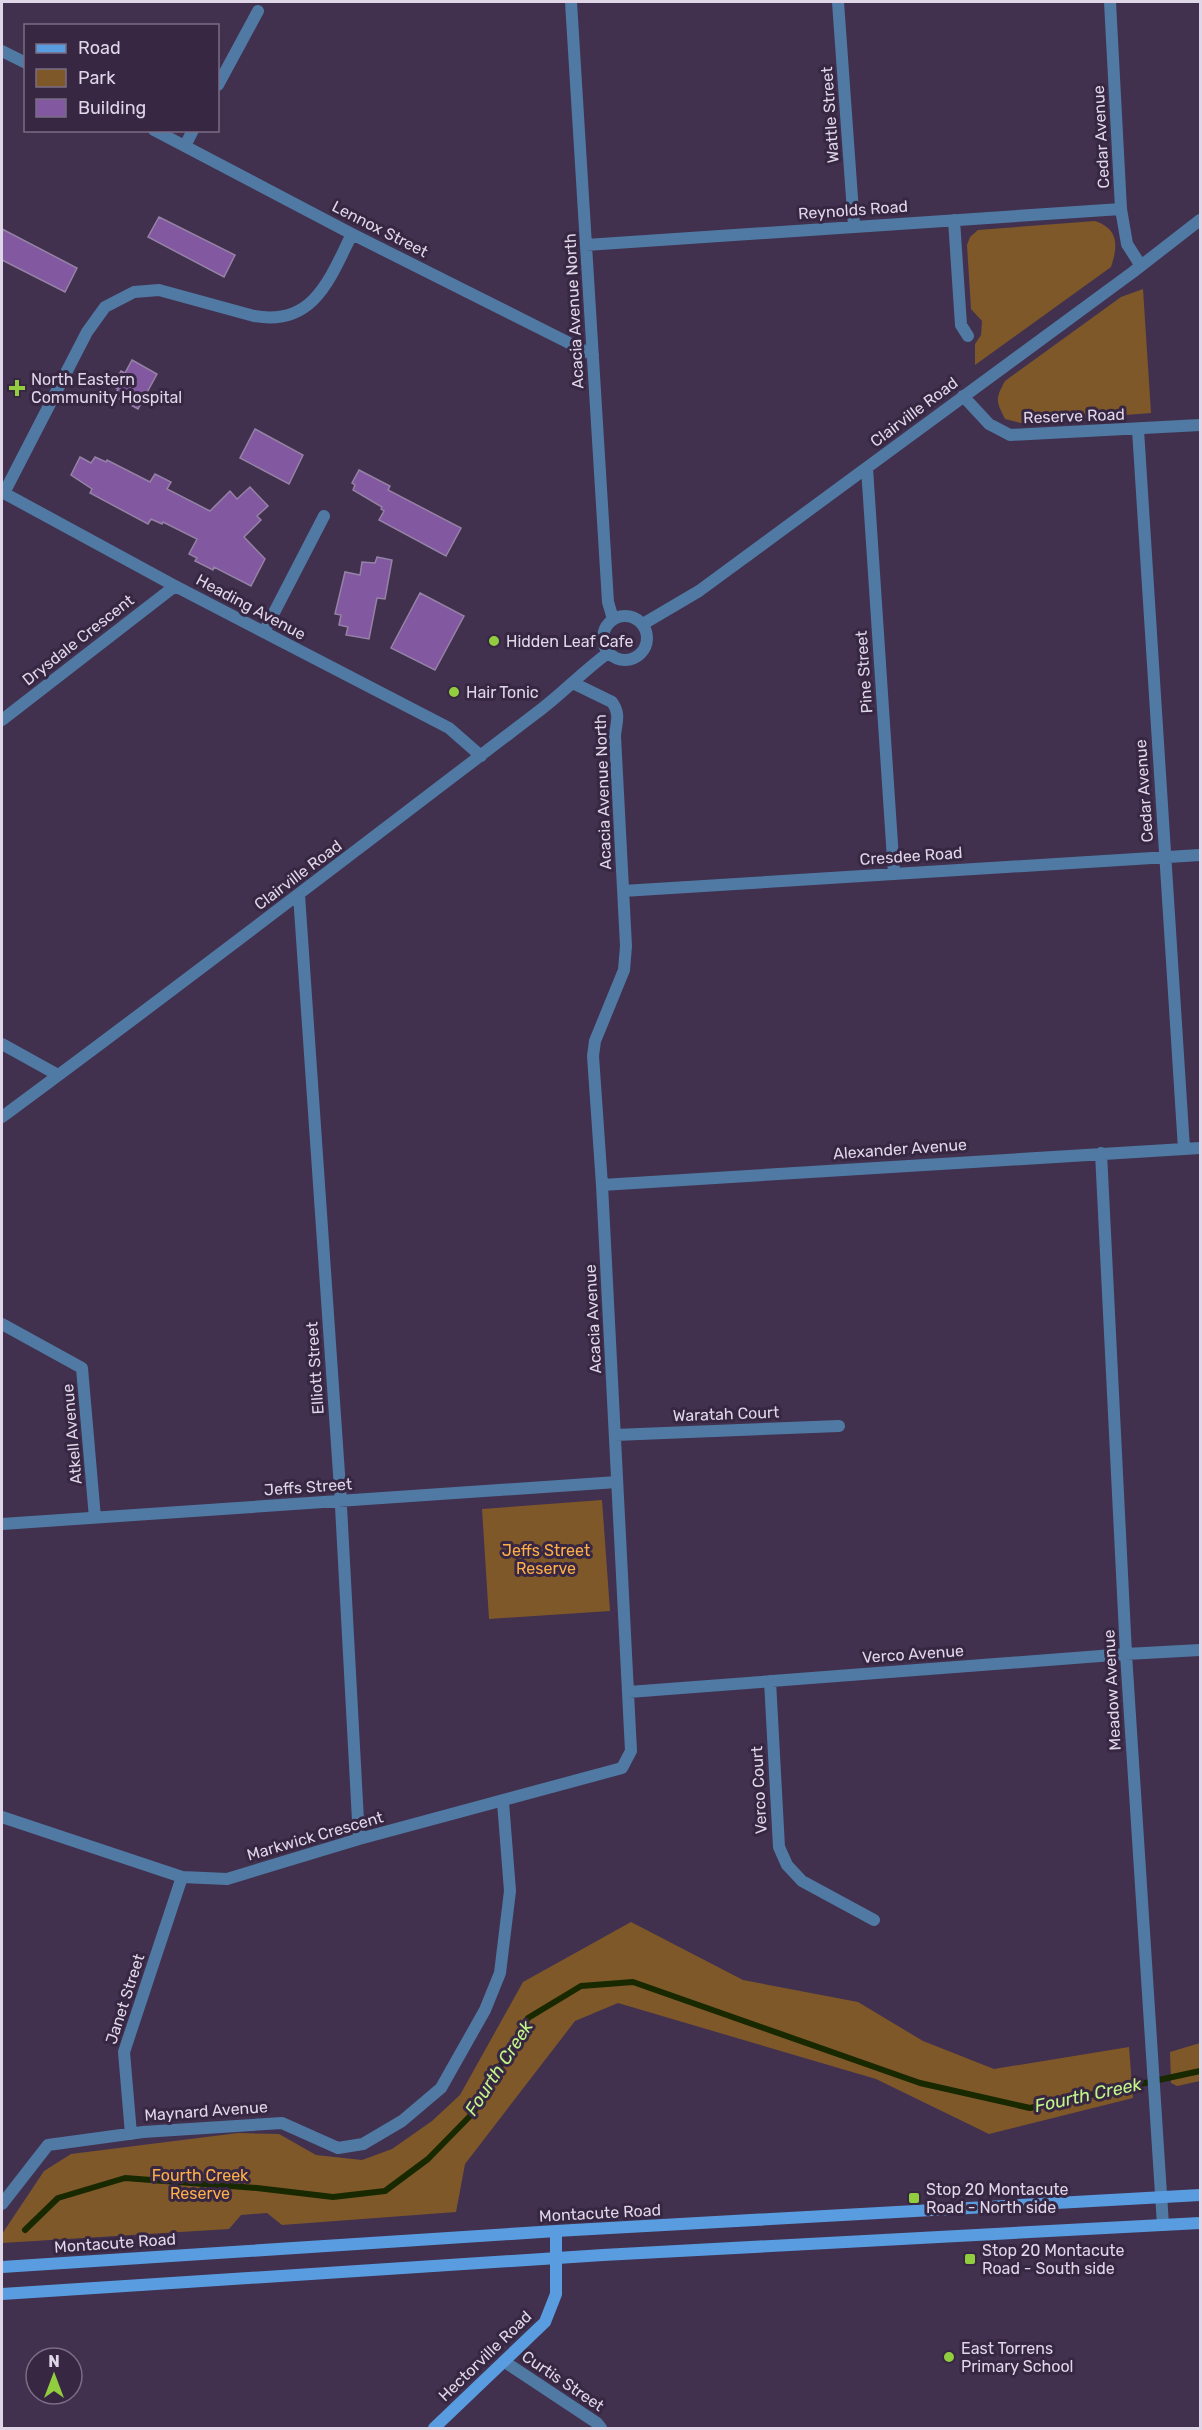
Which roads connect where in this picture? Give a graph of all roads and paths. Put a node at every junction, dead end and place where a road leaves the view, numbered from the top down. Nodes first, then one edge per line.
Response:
1 (571, 2) edge
2 (838, 2) edge
3 (1110, 2) edge
4 (258, 10) dead end
5 (2, 51) edge
6 (24, 62) edge
7 (219, 83) edge
8 (158, 132) edge
9 (192, 132) edge
10 (184, 146) junction
11 (1121, 209) junction
12 (954, 220) junction
13 (1200, 220) edge
14 (854, 226) junction
15 (352, 234) junction
16 (586, 245) junction
17 (1141, 266) junction
18 (968, 336) dead end
19 (593, 355) junction
20 (963, 396) junction
21 (1200, 425) edge
22 (1138, 430) junction
23 (867, 468) junction
24 (3, 492) edge
25 (324, 516) dead end
26 (175, 586) junction
27 (613, 619) junction
28 (643, 624) junction
29 (264, 632) junction
30 (608, 653) junction
31 (573, 683) junction
32 (2, 720) edge
33 (481, 756) junction
34 (1200, 855) edge
35 (1165, 857) junction
36 (894, 874) junction
37 (623, 891) junction
38 (299, 895) junction
39 (2, 1044) edge
40 (58, 1075) junction
41 (2, 1117) edge
42 (1200, 1148) edge
43 (1184, 1149) junction
44 (1101, 1153) junction
45 (602, 1185) junction
46 (2, 1324) edge
47 (839, 1426) dead end
48 (615, 1435) junction
49 (617, 1482) junction
50 (341, 1501) junction
51 (95, 1518) junction
52 (2, 1524) edge
53 (1200, 1650) edge
54 (1126, 1654) junction
55 (770, 1681) junction
56 (629, 1692) junction
57 (631, 1751) joint
58 (503, 1802) junction
59 (2, 1817) edge
60 (359, 1839) junction
61 (182, 1877) junction
62 (874, 1920) dead end
63 (131, 2134) junction
64 (1200, 2195) edge
65 (1161, 2198) junction
66 (2, 2204) edge
67 (1200, 2223) edge
68 (1163, 2225) junction
69 (556, 2231) junction
70 (557, 2258) junction
71 (2, 2267) edge
72 (2, 2294) edge
73 (505, 2362) junction
74 (434, 2428) edge
75 (601, 2428) edge

1 - 16 street, Acacia Avenue North
2 - 14 street, Wattle Street
3 - 11 street, Cedar Avenue
4 - 7 street
5 - 6 street
8 - 10 street, Lennox Street
9 - 10 street
10 - 15 street, Lennox Street
11 - 12 street, Reynolds Road
11 - 17 street, Cedar Avenue
12 - 14 street, Reynolds Road
12 - 18 street
13 - 17 street, Clairville Road
14 - 16 street, Reynolds Road
15 - 19 street, Lennox Street
15 - 24 street
16 - 19 street, Acacia Avenue North
17 - 20 street, Clairville Road
19 - 27 street, Acacia Avenue North
20 - 22 street, Reserve Road
20 - 23 street, Clairville Road
21 - 22 street, Reserve Road
22 - 35 street, Cedar Avenue
23 - 28 street, Clairville Road
23 - 36 street, Pine Street
24 - 26 street, Heading Avenue
25 - 29 street
26 - 29 street, Heading Avenue
26 - 32 street, Drysdale Crescent
27 - 28 street
27 - 30 street
28 - 30 street
29 - 33 street, Heading Avenue
30 - 31 street, Clairville Road
31 - 33 street, Clairville Road
31 - 37 street, Acacia Avenue North
33 - 38 street, Clairville Road
34 - 35 street, Cresdee Road
35 - 36 street, Cresdee Road
35 - 43 street, Cedar Avenue
36 - 37 street, Cresdee Road
37 - 45 street, Acacia Avenue
38 - 40 street, Clairville Road
38 - 50 street, Elliott Street
39 - 40 street
40 - 41 street, Clairville Road
42 - 43 street, Alexander Avenue
43 - 44 street, Alexander Avenue
44 - 45 street, Alexander Avenue
44 - 54 street, Meadow Avenue
45 - 48 street, Acacia Avenue
46 - 51 street, Atkell Avenue
47 - 48 street, Waratah Court
48 - 49 street, Acacia Avenue
49 - 50 street, Jeffs Street
49 - 56 street, Acacia Avenue
50 - 51 street, Jeffs Street
50 - 60 street, Elliott Street
51 - 52 street, Jeffs Street
53 - 54 street, Verco Avenue
54 - 55 street, Verco Avenue
54 - 65 street, Meadow Avenue
55 - 56 street, Verco Avenue
55 - 62 street, Verco Court
56 - 57 street, Acacia Avenue
57 - 58 street, Markwick Crescent
58 - 60 street, Markwick Crescent
58 - 63 street, Maynard Avenue
59 - 61 street, Markwick Crescent
60 - 61 street, Markwick Crescent
61 - 63 street, Janet Street
63 - 66 street, Maynard Avenue
64 - 65 main road, Montacute Road
65 - 68 street, Meadow Avenue
65 - 69 main road, Montacute Road
67 - 68 main road
68 - 70 main road
69 - 70 main road, Hectorville Road
69 - 71 main road, Montacute Road
70 - 72 main road
70 - 73 main road, Hectorville Road
73 - 74 main road, Hectorville Road
73 - 75 street, Curtis Street

